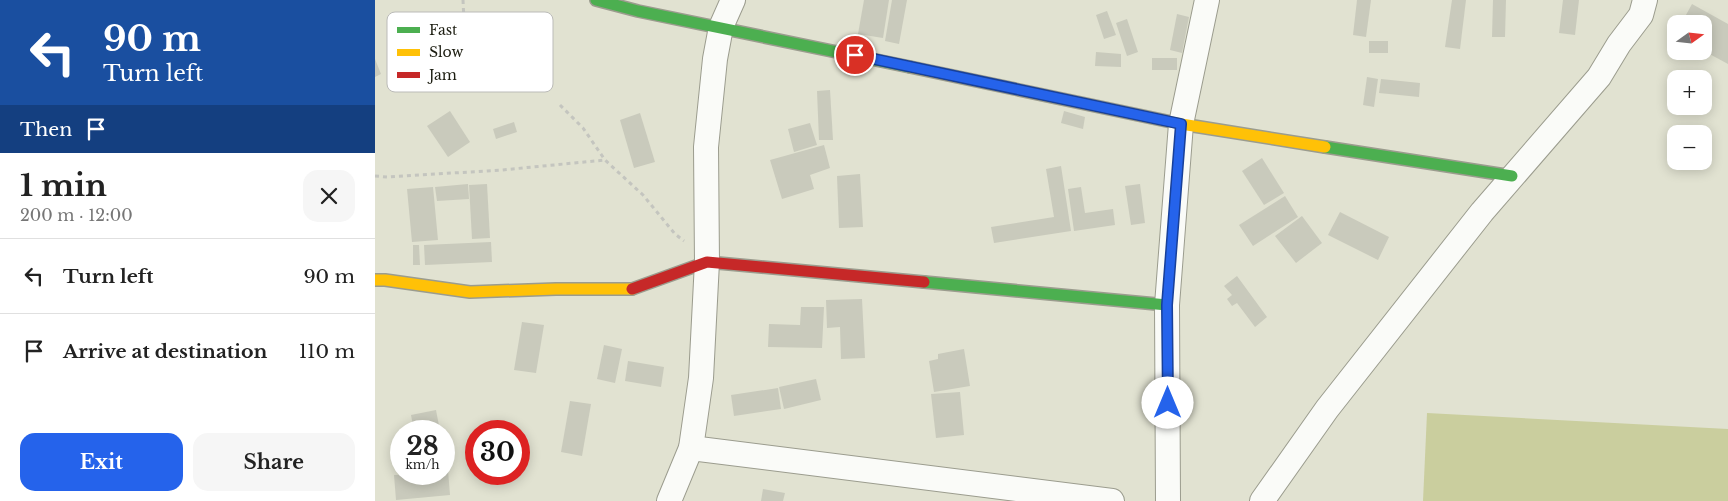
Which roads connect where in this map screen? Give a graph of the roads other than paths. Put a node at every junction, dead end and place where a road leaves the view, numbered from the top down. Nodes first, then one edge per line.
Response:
1 (596, 0) edge
2 (733, 0) edge
3 (1207, 0) edge
4 (1645, 0) edge
5 (721, 27) junction
6 (1181, 124) junction
7 (1512, 176) junction
8 (707, 262) junction
9 (375, 280) edge
10 (1167, 305) junction
11 (691, 448) junction
12 (669, 501) edge
13 (1112, 501) edge
14 (1168, 501) edge
15 (1262, 501) edge

1 - 5 street
2 - 5 street
3 - 6 street
4 - 7 street
5 - 6 street
5 - 8 street
6 - 7 street
6 - 10 street
7 - 15 street
8 - 9 street
8 - 10 street
8 - 11 street
10 - 14 street
11 - 12 street
11 - 13 street

